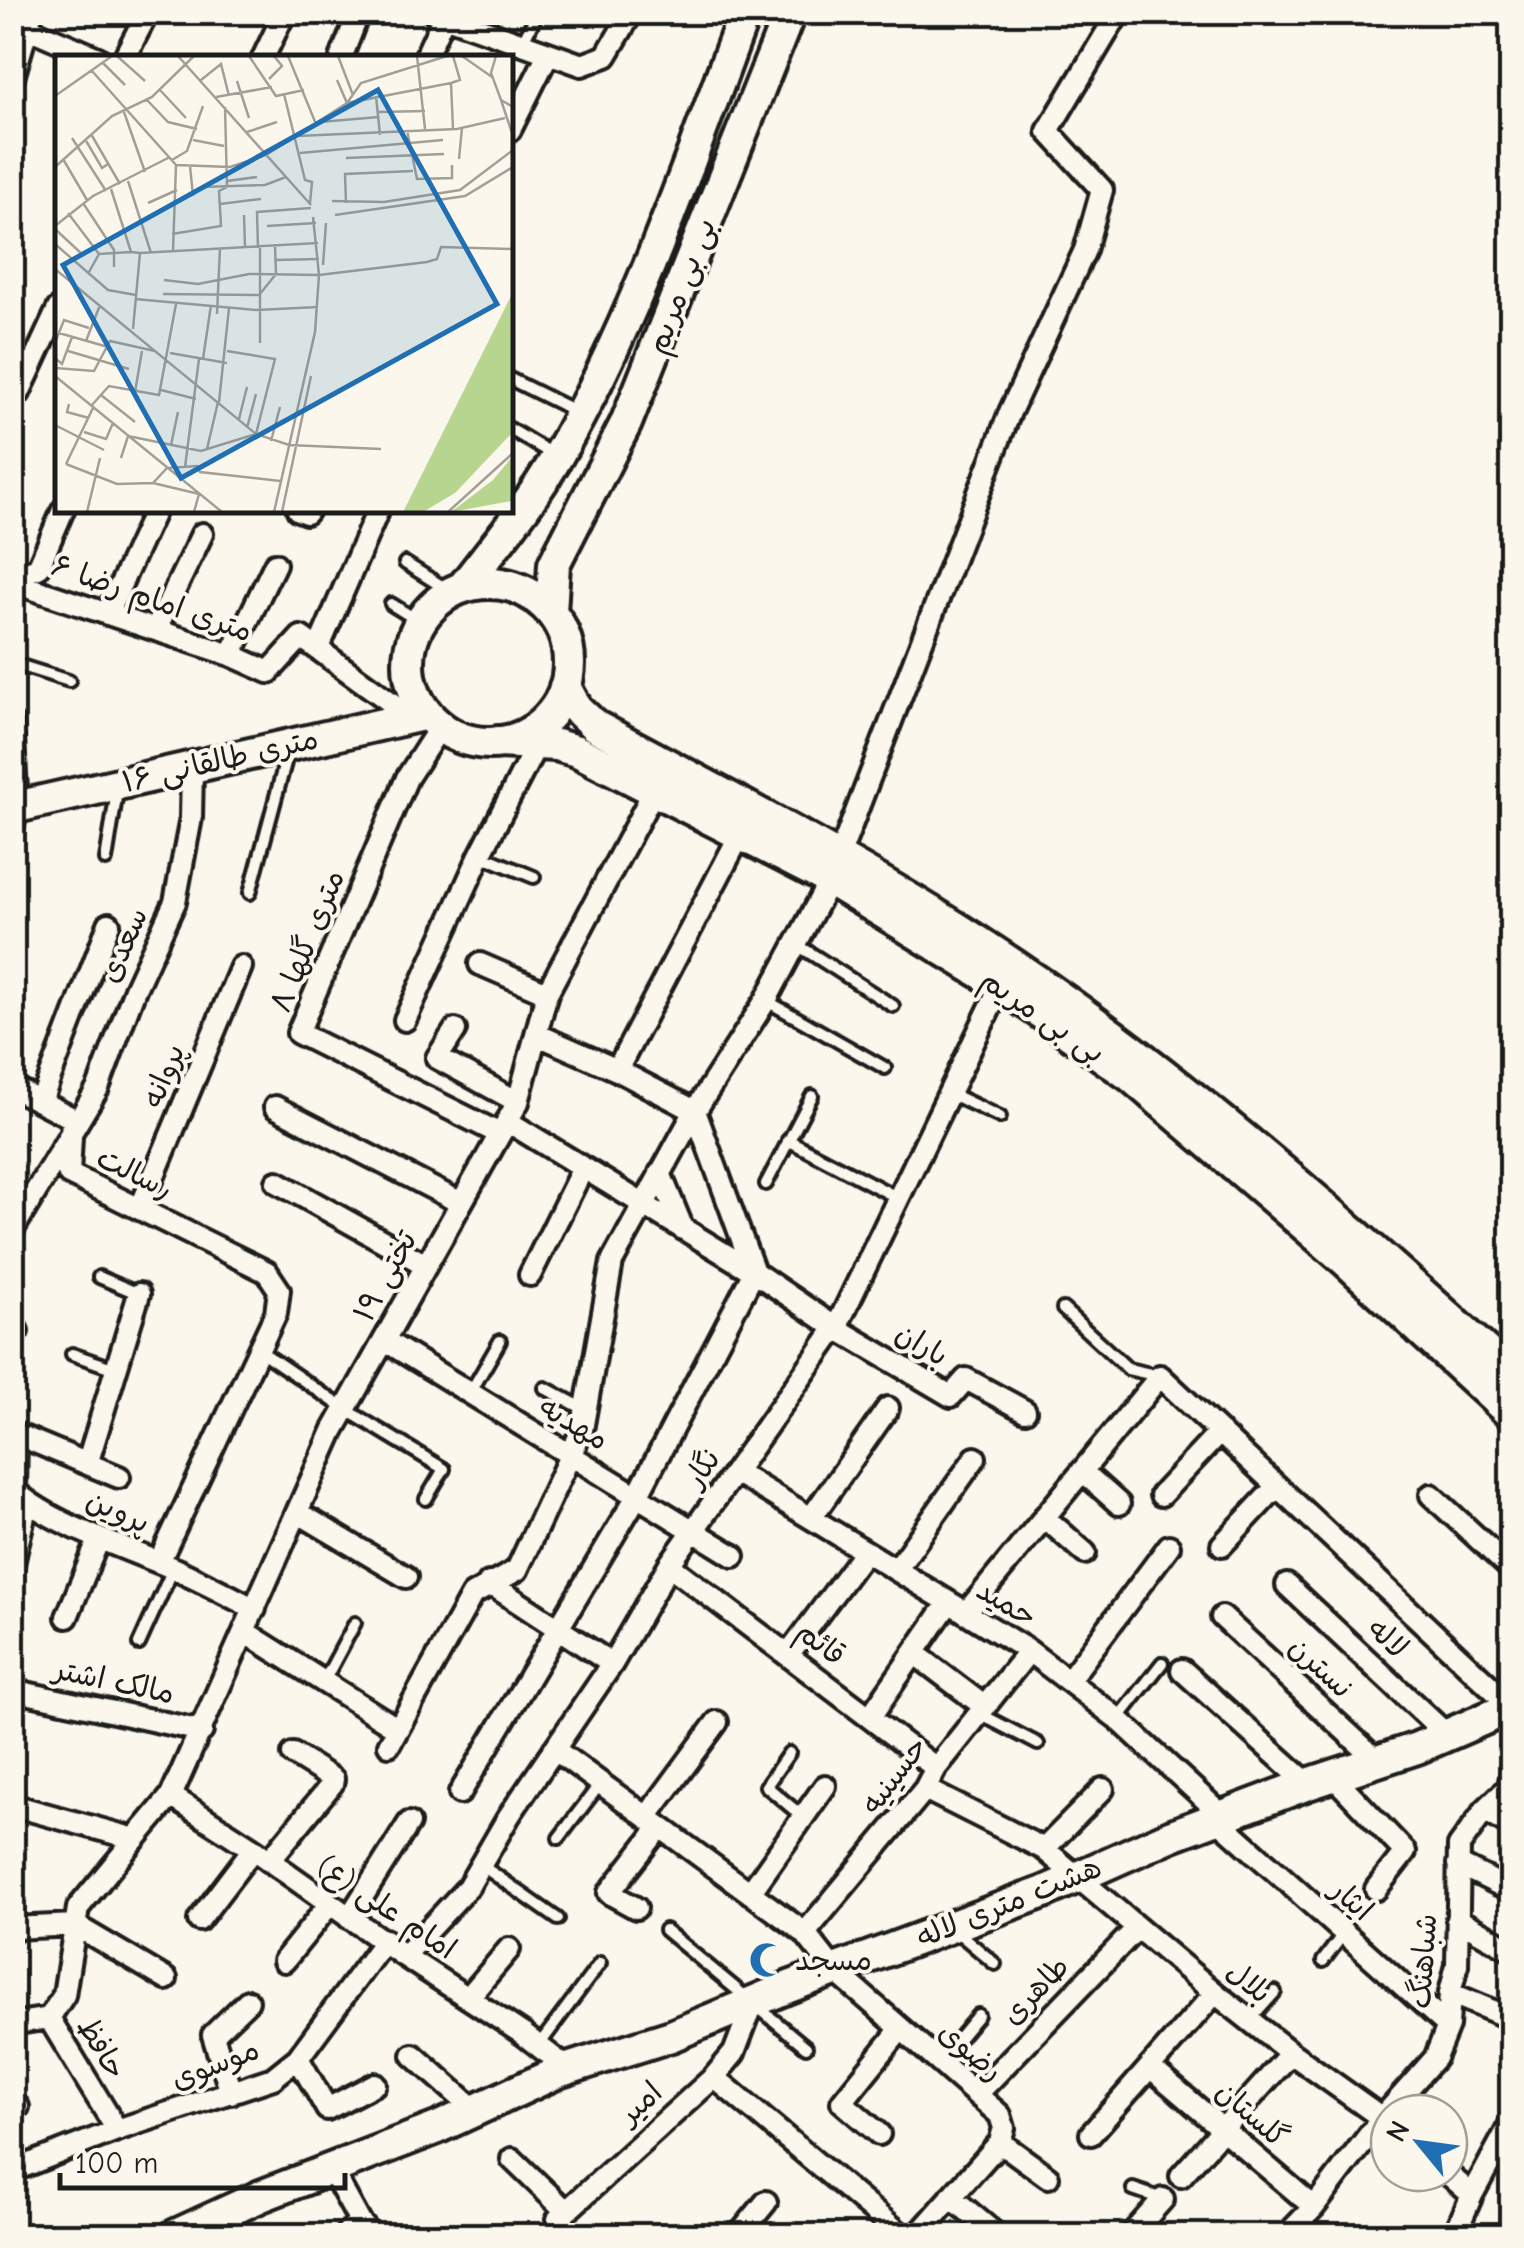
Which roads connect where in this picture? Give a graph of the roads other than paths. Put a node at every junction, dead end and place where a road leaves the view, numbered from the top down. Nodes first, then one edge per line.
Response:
1 (148, 12) edge
2 (285, 12) edge
3 (359, 12) edge
4 (538, 12) edge
5 (632, 12) edge
6 (745, 12) edge
7 (790, 12) edge
8 (1119, 12) edge
9 (441, 14) edge
10 (30, 20) edge
11 (521, 44) junction
12 (548, 54) junction
13 (93, 55) edge
14 (126, 55) edge
15 (264, 55) edge
16 (342, 55) edge
17 (426, 55) edge
18 (12, 81) edge
19 (512, 126) edge
20 (55, 315) edge
21 (512, 379) edge
22 (12, 399) edge
23 (580, 414) junction
24 (512, 430) edge
25 (558, 457) junction
26 (62, 512) edge
27 (153, 512) edge
28 (377, 512) edge
29 (514, 513) edge
30 (202, 534) dead end
31 (405, 562) dead end
32 (274, 564) dead end
33 (12, 580) edge
34 (457, 590) junction
35 (392, 604) dead end
36 (551, 612) junction
37 (108, 614) junction
38 (420, 622) junction
39 (156, 629) junction
40 (318, 650) junction
41 (231, 655) junction
42 (12, 664) edge
43 (69, 681) dead end
44 (565, 687) junction
45 (426, 719) junction
46 (12, 723) edge
47 (290, 742) junction
48 (498, 742) junction
49 (537, 744) junction
50 (192, 766) junction
51 (118, 785) junction
52 (655, 789) junction
53 (14, 815) edge
54 (740, 835) junction
55 (480, 855) junction
56 (106, 860) dead end
57 (835, 868) junction
58 (534, 877) dead end
59 (250, 893) dead end
60 (110, 924) dead end
61 (795, 944) junction
62 (480, 964) dead end
63 (241, 967) dead end
64 (1001, 986) junction
65 (547, 993) junction
66 (766, 1000) junction
67 (893, 1006) dead end
68 (404, 1020) dead end
69 (454, 1030) dead end
70 (536, 1034) junction
71 (886, 1068) dead end
72 (617, 1070) junction
73 (12, 1087) edge
74 (948, 1093) junction
75 (812, 1096) dead end
76 (41, 1102) junction
77 (518, 1102) junction
78 (275, 1107) dead end
79 (695, 1111) junction
80 (1000, 1117) dead end
81 (503, 1128) junction
82 (71, 1138) junction
83 (788, 1140) junction
84 (583, 1168) junction
85 (660, 1173) junction
86 (277, 1182) dead end
87 (766, 1184) dead end
88 (899, 1198) junction
89 (461, 1204) junction
90 (642, 1205) junction
91 (140, 1209) junction
92 (683, 1229) junction
93 (12, 1231) edge
94 (426, 1265) junction
95 (754, 1272) junction
96 (530, 1276) dead end
97 (100, 1277) dead end
98 (139, 1294) joint
99 (1063, 1309) dead end
100 (836, 1328) junction
101 (384, 1340) junction
102 (500, 1341) dead end
103 (258, 1350) junction
104 (72, 1354) dead end
105 (116, 1370) junction
106 (1512, 1375) edge
107 (1160, 1376) junction
108 (545, 1388) dead end
109 (470, 1394) junction
110 (888, 1408) dead end
111 (345, 1409) junction
112 (587, 1410) junction
113 (1025, 1412) dead end
114 (1512, 1415) edge
115 (1220, 1432) junction
116 (14, 1433) edge
117 (569, 1456) junction
118 (976, 1458) dead end
119 (88, 1461) junction
120 (1082, 1471) junction
121 (737, 1473) junction
122 (119, 1476) dead end
123 (1277, 1486) junction
124 (1162, 1495) dead end
125 (1431, 1495) dead end
126 (637, 1496) junction
127 (426, 1498) dead end
128 (27, 1503) junction
129 (1119, 1504) dead end
130 (297, 1512) junction
131 (1044, 1517) junction
132 (811, 1518) junction
133 (694, 1531) junction
134 (100, 1539) junction
135 (1222, 1545) dead end
136 (1169, 1546) dead end
137 (865, 1551) junction
138 (1085, 1553) dead end
139 (734, 1556) dead end
140 (166, 1565) junction
141 (669, 1565) junction
142 (12, 1568) edge
143 (896, 1570) junction
144 (1512, 1570) edge
145 (406, 1577) dead end
146 (489, 1583) junction
147 (1287, 1586) dead end
148 (255, 1608) junction
149 (958, 1608) junction
150 (67, 1617) dead end
151 (1222, 1617) dead end
152 (355, 1623) dead end
153 (558, 1629) junction
154 (245, 1632) junction
155 (139, 1644) dead end
156 (1029, 1651) junction
157 (914, 1654) junction
158 (788, 1656) junction
159 (612, 1664) junction
160 (1172, 1666) joint
161 (1068, 1680) junction
162 (323, 1682) junction
163 (12, 1690) edge
164 (1512, 1707) edge
165 (982, 1710) junction
166 (870, 1717) junction
167 (1118, 1719) junction
168 (718, 1722) dead end
169 (202, 1731) junction
170 (1447, 1735) junction
171 (1038, 1744) dead end
172 (554, 1749) junction
173 (789, 1753) dead end
174 (293, 1754) dead end
175 (1378, 1761) junction
176 (936, 1768) junction
177 (1512, 1774) edge
178 (1320, 1780) junction
179 (601, 1783) junction
180 (825, 1786) dead end
181 (925, 1789) junction
182 (1103, 1789) dead end
183 (460, 1793) dead end
184 (171, 1796) junction
185 (12, 1806) edge
186 (1486, 1810) junction
187 (803, 1817) junction
188 (1219, 1817) junction
189 (654, 1822) junction
190 (409, 1823) dead end
191 (1512, 1827) edge
192 (559, 1838) dead end
193 (135, 1840) junction
194 (1044, 1848) junction
195 (261, 1855) junction
196 (1458, 1864) junction
197 (481, 1865) junction
198 (1080, 1877) junction
199 (1376, 1889) dead end
200 (1512, 1891) edge
201 (750, 1892) junction
202 (329, 1905) junction
203 (636, 1908) dead end
204 (350, 1918) junction
205 (558, 1919) dead end
206 (199, 1920) dead end
207 (1457, 1920) junction
208 (75, 1925) junction
209 (950, 1926) junction
210 (12, 1928) edge
211 (1138, 1928) junction
212 (665, 1930) dead end
213 (1344, 1932) junction
214 (805, 1933) junction
215 (384, 1940) junction
216 (509, 1949) dead end
217 (1512, 1950) edge
218 (404, 1956) junction
219 (284, 1961) dead end
220 (1323, 1961) dead end
221 (600, 1964) dead end
222 (995, 1964) dead end
223 (834, 1970) junction
224 (166, 1979) dead end
225 (1275, 1992) dead end
226 (1214, 1993) junction
227 (1450, 1993) junction
228 (468, 1998) junction
229 (754, 2001) junction
230 (248, 2002) dead end
231 (978, 2015) dead end
232 (49, 2018) junction
233 (1512, 2019) edge
234 (1250, 2020) junction
235 (12, 2024) edge
236 (1448, 2026) junction
237 (900, 2030) junction
238 (539, 2045) junction
239 (806, 2047) dead end
240 (1291, 2053) junction
241 (412, 2055) dead end
242 (298, 2058) junction
243 (939, 2062) junction
244 (1151, 2068) junction
245 (568, 2069) junction
246 (714, 2077) junction
247 (375, 2084) dead end
248 (231, 2093) junction
249 (1407, 2093) edge
250 (977, 2094) junction
251 (1369, 2109) edge
252 (474, 2110) junction
253 (1512, 2121) edge
254 (1224, 2128) junction
255 (117, 2130) junction
256 (880, 2134) dead end
257 (1091, 2134) dead end
258 (1369, 2141) edge
259 (1000, 2142) junction
260 (512, 2159) dead end
261 (330, 2169) junction
262 (12, 2170) edge
263 (1181, 2176) dead end
264 (1048, 2177) dead end
265 (1133, 2189) dead end
266 (1469, 2191) edge
267 (1472, 2194) junction
268 (951, 2197) junction
269 (1163, 2199) joint
270 (766, 2202) dead end
271 (1314, 2207) junction
272 (566, 2211) junction
273 (359, 2231) edge
274 (927, 2232) edge
275 (174, 2236) edge
276 (570, 2236) edge
277 (738, 2236) edge
278 (902, 2236) edge
279 (998, 2236) edge
280 (1130, 2236) edge
281 (1286, 2236) edge
282 (1454, 2236) edge

1 - 14 street
2 - 15 street
3 - 16 street
4 - 11 lane
5 - 12 street
6 - 23 street, بی بی مریم
7 - 36 street, بی بی مریم
8 - 57 street
9 - 11 street
9 - 17 street
10 - 13 street
10 - 18 street
11 - 12 street
12 - 19 street
20 - 22 street
21 - 23 lane
23 - 25 street, بی بی مریم
24 - 25 lane
25 - 29 street, بی بی مریم
26 - 33 street
27 - 37 street
28 - 40 street
29 - 34 street, بی بی مریم
30 - 39 street
31 - 34 lane
32 - 41 street
33 - 37 street, ۶ متری امام رضا
34 - 36 street
34 - 38 street
35 - 38 lane
36 - 44 street
37 - 39 street, ۶ متری امام رضا
38 - 45 street
39 - 41 street, ۶ متری امام رضا
40 - 41 street, ۶ متری امام رضا
40 - 45 street
42 - 43 lane
44 - 48 street
44 - 57 street, بی بی مریم
45 - 47 street, ۱۶ متری طالقانی
45 - 48 street
45 - 81 street, ۸ متری گلها
46 - 53 street
47 - 50 street, ۱۶ متری طالقانی
47 - 59 lane
48 - 49 street, بی بی مریم
49 - 52 street, بی بی مریم
49 - 55 street
50 - 51 street, ۱۶ متری طالقانی
50 - 82 street, سعدی
51 - 53 street, ۱۶ متری طالقانی
51 - 56 lane
52 - 54 street, بی بی مریم
52 - 65 street, تختی ۱۹
54 - 57 street, بی بی مریم
54 - 72 street
55 - 58 lane
55 - 68 street
57 - 61 street
57 - 64 street, بی بی مریم
57 - 106 street, بی بی مریم
60 - 76 street
61 - 66 street
61 - 67 lane
62 - 65 street
63 - 91 street, پروانه
64 - 74 street, نگار
64 - 114 street, بی بی مریم
65 - 70 street, تختی ۱۹
66 - 71 lane
66 - 79 street
69 - 77 street
70 - 72 street
70 - 77 street, تختی ۱۹
72 - 79 street
73 - 76 street, رسالت
74 - 80 lane
74 - 88 street, نگار
75 - 83 lane
76 - 82 street, رسالت
77 - 81 street, تختی ۱۹
78 - 89 street
79 - 85 street
79 - 95 street
81 - 84 street
81 - 89 street, تختی ۱۹
82 - 91 street, رسالت
82 - 93 street, سعدی
83 - 87 lane
83 - 88 lane
84 - 90 street
84 - 96 street
85 - 90 street
85 - 92 street
86 - 94 street
88 - 100 street, نگار
89 - 94 street, تختی ۱۹
90 - 92 street
90 - 112 street
91 - 103 street, رسالت
92 - 95 street
94 - 101 street, تختی ۱۹
95 - 100 street
95 - 126 street
97 - 98 lane
98 - 105 street
99 - 107 lane
100 - 113 street, باران
100 - 121 street, نگار
101 - 109 street, مهدیه
101 - 111 street, تختی ۱۹
102 - 109 lane
103 - 111 lane
103 - 140 street
104 - 105 lane
105 - 119 street
107 - 115 street
107 - 120 street
108 - 112 lane
109 - 117 street, مهدیه
110 - 132 street
111 - 127 lane
111 - 130 street, تختی ۱۹
112 - 117 street
115 - 123 street
115 - 124 street
116 - 119 street
116 - 128 street
117 - 126 street, مهدیه
117 - 146 street
118 - 143 street
119 - 122 street
120 - 129 street
120 - 131 street
121 - 132 street, حمید
121 - 133 street, نگار
123 - 135 street
123 - 164 street
125 - 144 street
126 - 133 street, مهدیه
126 - 153 street
128 - 134 street, پروین
128 - 142 street
130 - 145 street
130 - 148 street, تختی ۱۹
131 - 138 street
131 - 149 street
132 - 137 street, حمید
133 - 139 street, مهدیه
133 - 141 street, نگار
134 - 140 street, پروین
134 - 150 street
136 - 161 street
137 - 143 street, حمید
137 - 158 street
140 - 148 street, پروین
140 - 155 lane
141 - 158 street, قائم
141 - 159 street, نگار
143 - 149 street, حمید
146 - 153 street
146 - 162 street
147 - 170 street, لاله
148 - 154 street, تختی ۱۹
149 - 156 street, حمید
149 - 157 street
151 - 175 street, نسترن
152 - 162 lane
153 - 159 street
153 - 183 street
154 - 162 street
154 - 169 street, تختی ۱۹
156 - 161 street, حمید
156 - 165 street, حسینیه
157 - 165 street
157 - 166 street
158 - 166 street, قائم
159 - 172 street, نگار
160 - 167 lane
160 - 178 street
161 - 167 street, حمید
163 - 169 street, مالک اشتر
164 - 170 street, هشت متری لاله
165 - 171 lane
165 - 176 street, حسینیه
166 - 176 street, قائم
167 - 188 street, حمید
168 - 189 street
169 - 184 street, تختی ۱۹
170 - 175 street, هشت متری لاله
172 - 179 street, رضوی
172 - 197 street, نگار
173 - 187 lane
174 - 195 street
175 - 178 street, هشت متری لاله
176 - 181 street, حسینیه
177 - 186 street, شباهنگ
178 - 188 street, هشت متری لاله
178 - 199 street
179 - 189 street, رضوی
179 - 192 lane
180 - 187 street
181 - 194 street, بلال
181 - 214 street, حسینیه
182 - 194 street
184 - 193 street, تختی ۱۹
184 - 195 street, امام علی (ع)
185 - 193 street
186 - 191 street
186 - 196 street, شباهنگ
187 - 201 street
188 - 198 street, هشت متری لاله
188 - 213 street, ایثار
189 - 201 street, رضوی
189 - 203 street
190 - 204 street
193 - 208 street, حافظ
194 - 198 street, بلال
195 - 202 street, امام علی (ع)
195 - 206 street
196 - 200 street
196 - 207 street, شباهنگ
197 - 205 lane
197 - 218 street, نگار
198 - 209 street, هشت متری لاله
198 - 211 street, بلال
201 - 214 street, رضوی
202 - 204 street, امام علی (ع)
202 - 219 street
204 - 215 street, امام علی (ع)
207 - 217 street
207 - 227 street, شباهنگ
208 - 210 street
208 - 224 street
208 - 232 street, حافظ
209 - 222 lane
209 - 223 street, هشت متری لاله
211 - 226 street, بلال
211 - 250 street, طاهری
212 - 229 lane
213 - 220 lane
213 - 236 street, ایثار
214 - 223 street, رضوی
215 - 218 street, امام علی (ع)
215 - 242 street, موسوی
216 - 228 street
218 - 228 street, امام علی (ع)
221 - 238 lane
223 - 229 street, هشت متری لاله
223 - 237 street, رضوی
225 - 234 lane
226 - 234 street, بلال
226 - 244 street
227 - 233 street
227 - 236 street, شباهنگ
228 - 238 street, امام علی (ع)
229 - 239 lane
229 - 245 street, هشت متری لاله
229 - 246 street, امیر
230 - 248 street
231 - 243 lane
232 - 235 street
232 - 255 street, حافظ
234 - 240 street, بلال
236 - 249 street, شباهنگ
237 - 243 street, رضوی
237 - 256 street
238 - 245 street, امام علی (ع)
240 - 251 street, بلال
240 - 254 street
241 - 252 street
242 - 247 street
242 - 248 street, موسوی
243 - 250 street, رضوی
244 - 254 street, گلستان
244 - 257 street
245 - 252 street, هشت متری لاله
246 - 272 street, امیر
246 - 278 street
248 - 255 street, موسوی
250 - 259 street, رضوی
252 - 261 street, هشت متری لاله
253 - 267 street
254 - 263 street
254 - 271 street, گلستان
255 - 262 street, موسوی
258 - 271 street, شباهنگ
259 - 264 street
259 - 268 street
260 - 272 street
261 - 273 street
261 - 275 street, هشت متری لاله
265 - 269 lane
266 - 267 street
267 - 282 street
268 - 274 street
268 - 279 street
269 - 280 street
270 - 277 street
271 - 281 street, شباهنگ
272 - 276 street

